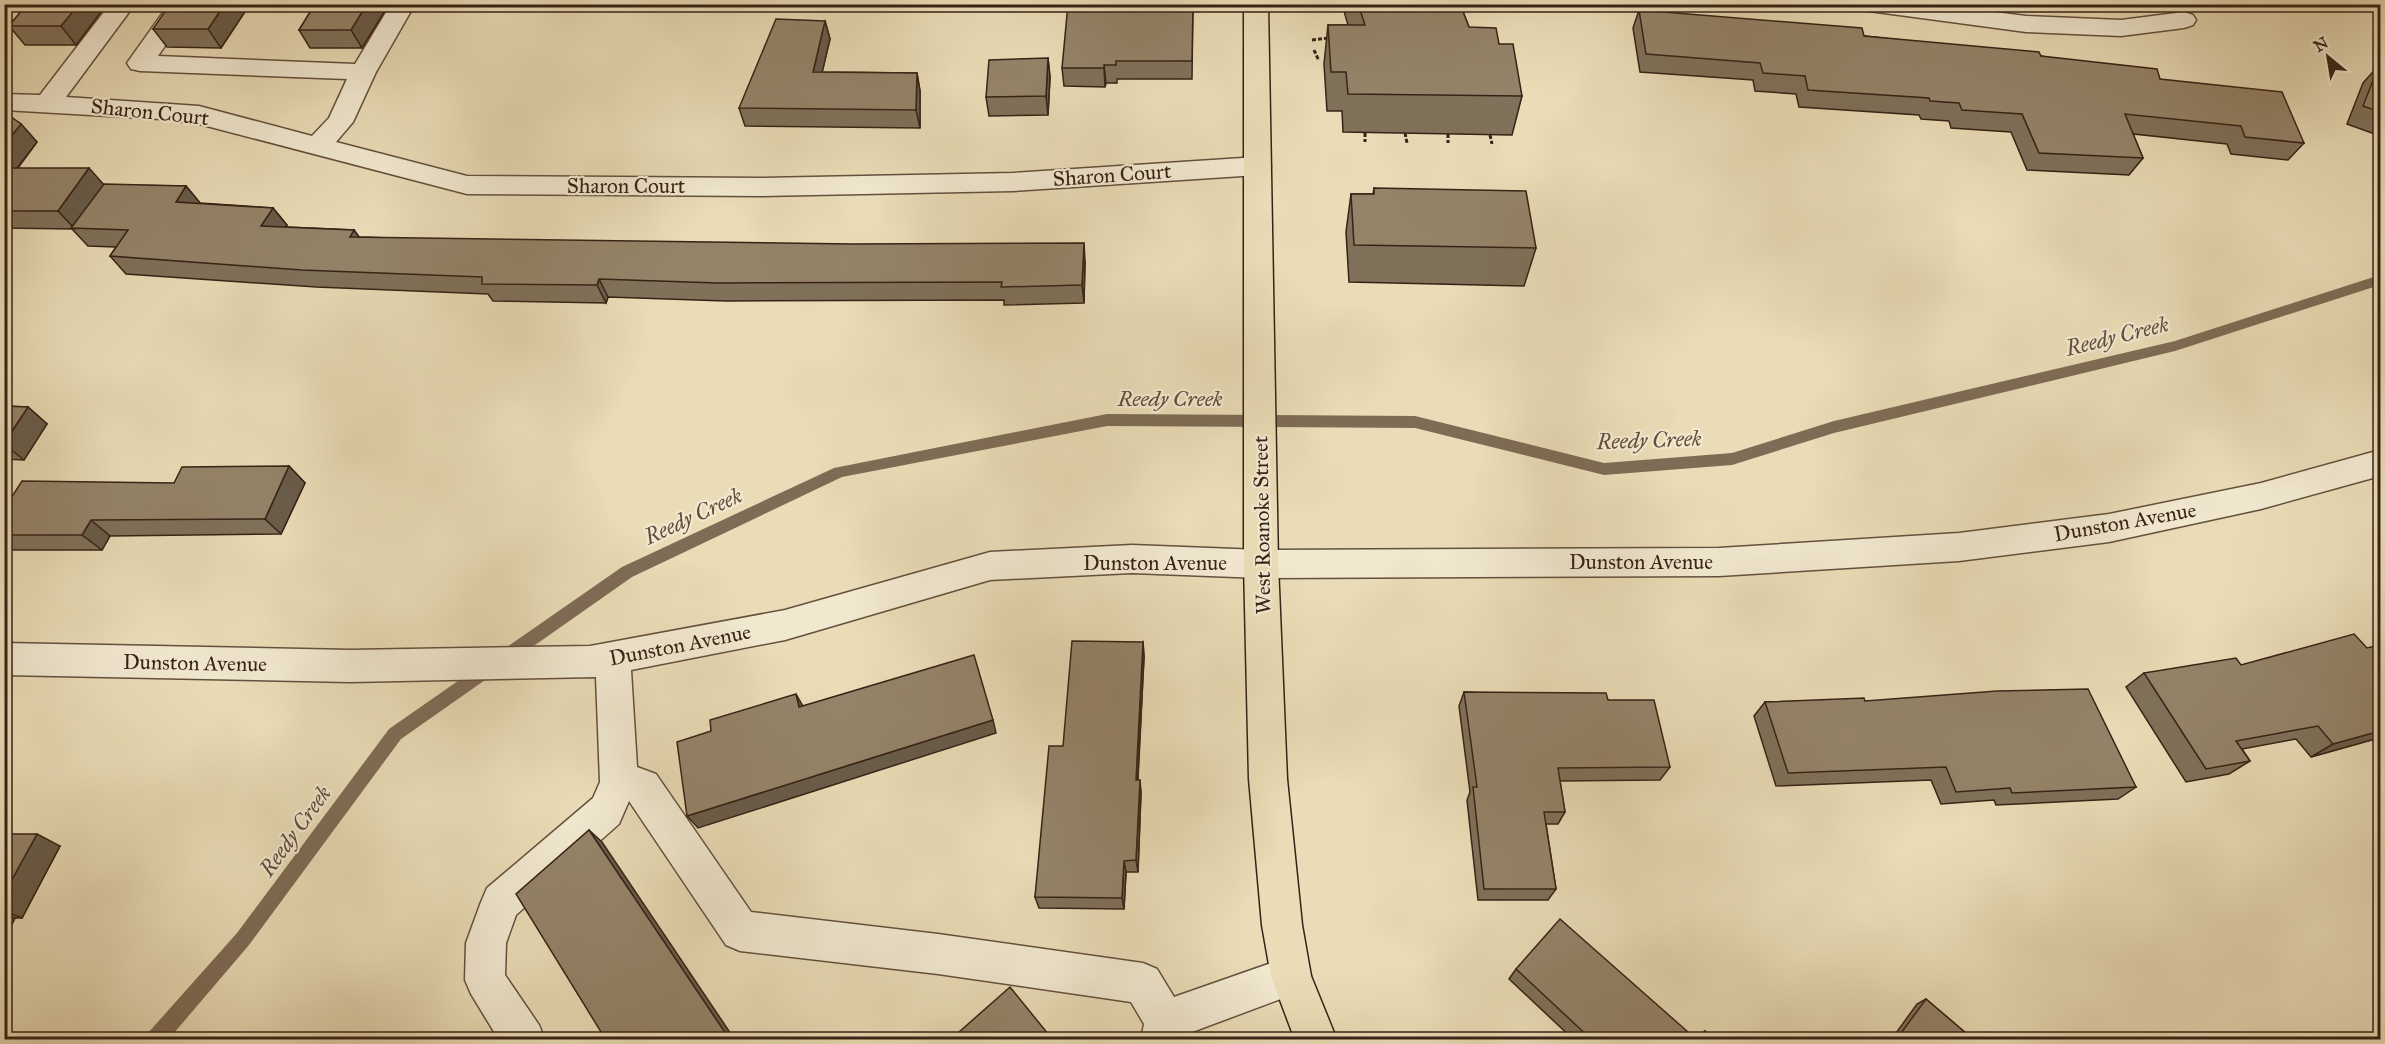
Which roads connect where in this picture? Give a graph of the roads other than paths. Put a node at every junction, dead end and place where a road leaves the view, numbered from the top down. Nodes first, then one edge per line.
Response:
1 (123, 4) edge
2 (182, 4) edge
3 (403, 4) edge
4 (1256, 4) edge
5 (1869, 4) edge
6 (2161, 4) edge
7 (363, 72) junction
8 (4, 102) edge
9 (48, 103) junction
10 (317, 146) junction
11 (1258, 166) junction
12 (2380, 463) edge
13 (1261, 550) junction
14 (4, 659) edge
15 (601, 660) junction
16 (619, 782) junction
17 (1291, 976) junction
18 (1164, 1030) edge
19 (524, 1040) edge
20 (1316, 1040) edge

1 - 9 street
2 - 7 street
3 - 7 street
4 - 11 main road, West Roanoke Street
5 - 6 street
7 - 10 street
8 - 9 street, Sharon Court
9 - 10 street, Sharon Court
10 - 11 street, Sharon Court
11 - 13 main road, West Roanoke Street
12 - 13 street, Dunston Avenue
13 - 15 street, Dunston Avenue
13 - 17 main road, West Roanoke Street
14 - 15 street, Dunston Avenue
15 - 16 street
16 - 18 street
16 - 19 street
17 - 18 street
17 - 20 main road, West Roanoke Street

